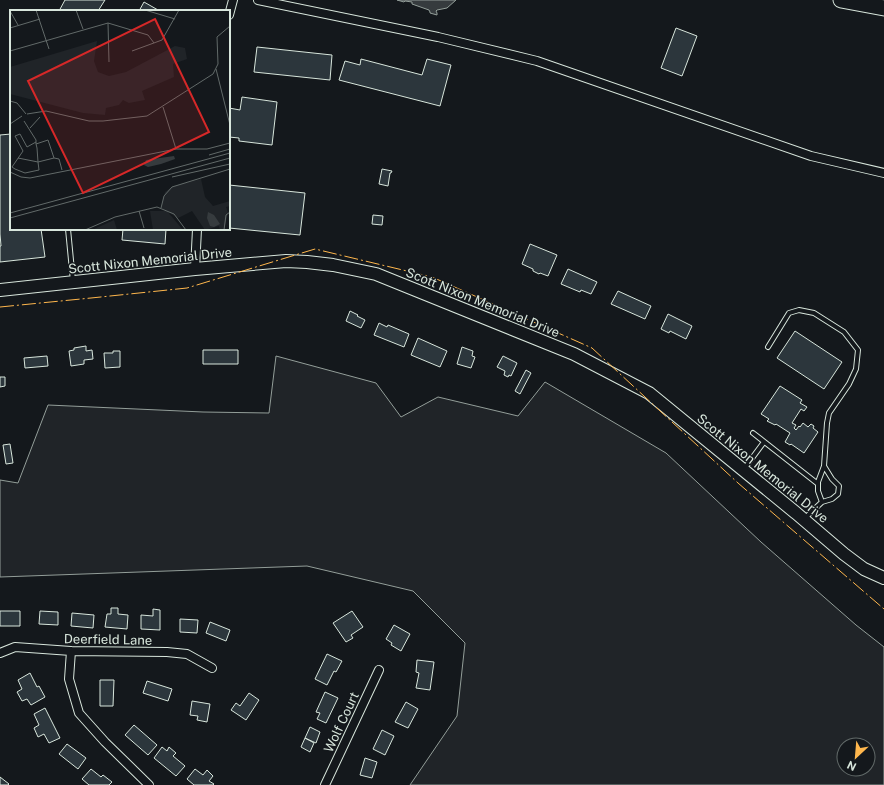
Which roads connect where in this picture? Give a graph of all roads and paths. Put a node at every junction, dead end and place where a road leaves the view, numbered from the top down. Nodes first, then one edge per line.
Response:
1 (233, 0) edge
2 (258, 0) edge
3 (841, 0) edge
4 (884, 8) edge
5 (230, 11) edge
6 (884, 173) edge
7 (68, 230) edge
8 (197, 230) edge
9 (194, 269) junction
10 (73, 282) junction
11 (0, 290) edge
12 (768, 347) dead end
13 (753, 433) dead end
14 (764, 442) junction
15 (824, 466) junction
16 (744, 470) junction
17 (818, 484) junction
18 (822, 502) junction
19 (804, 520) junction
20 (884, 578) edge
21 (71, 652) junction
22 (0, 653) edge
23 (212, 668) dead end
24 (379, 670) dead end
25 (149, 785) edge
26 (325, 785) edge

1 - 5 street
2 - 6 street
3 - 4 highway
7 - 10 lane
8 - 9 street
9 - 10 main road, Scott Nixon Memorial Drive
9 - 16 main road, Scott Nixon Memorial Drive
10 - 11 main road, Scott Nixon Memorial Drive
12 - 15 lane
13 - 14 lane
14 - 16 lane
14 - 17 lane
15 - 17 lane
15 - 18 lane
16 - 19 main road, Scott Nixon Memorial Drive
17 - 18 lane
18 - 19 lane
19 - 20 main road, Scott Nixon Memorial Drive
21 - 22 street, Deerfield Lane
21 - 23 street, Deerfield Lane
21 - 25 street
24 - 26 street, Wolf Court

